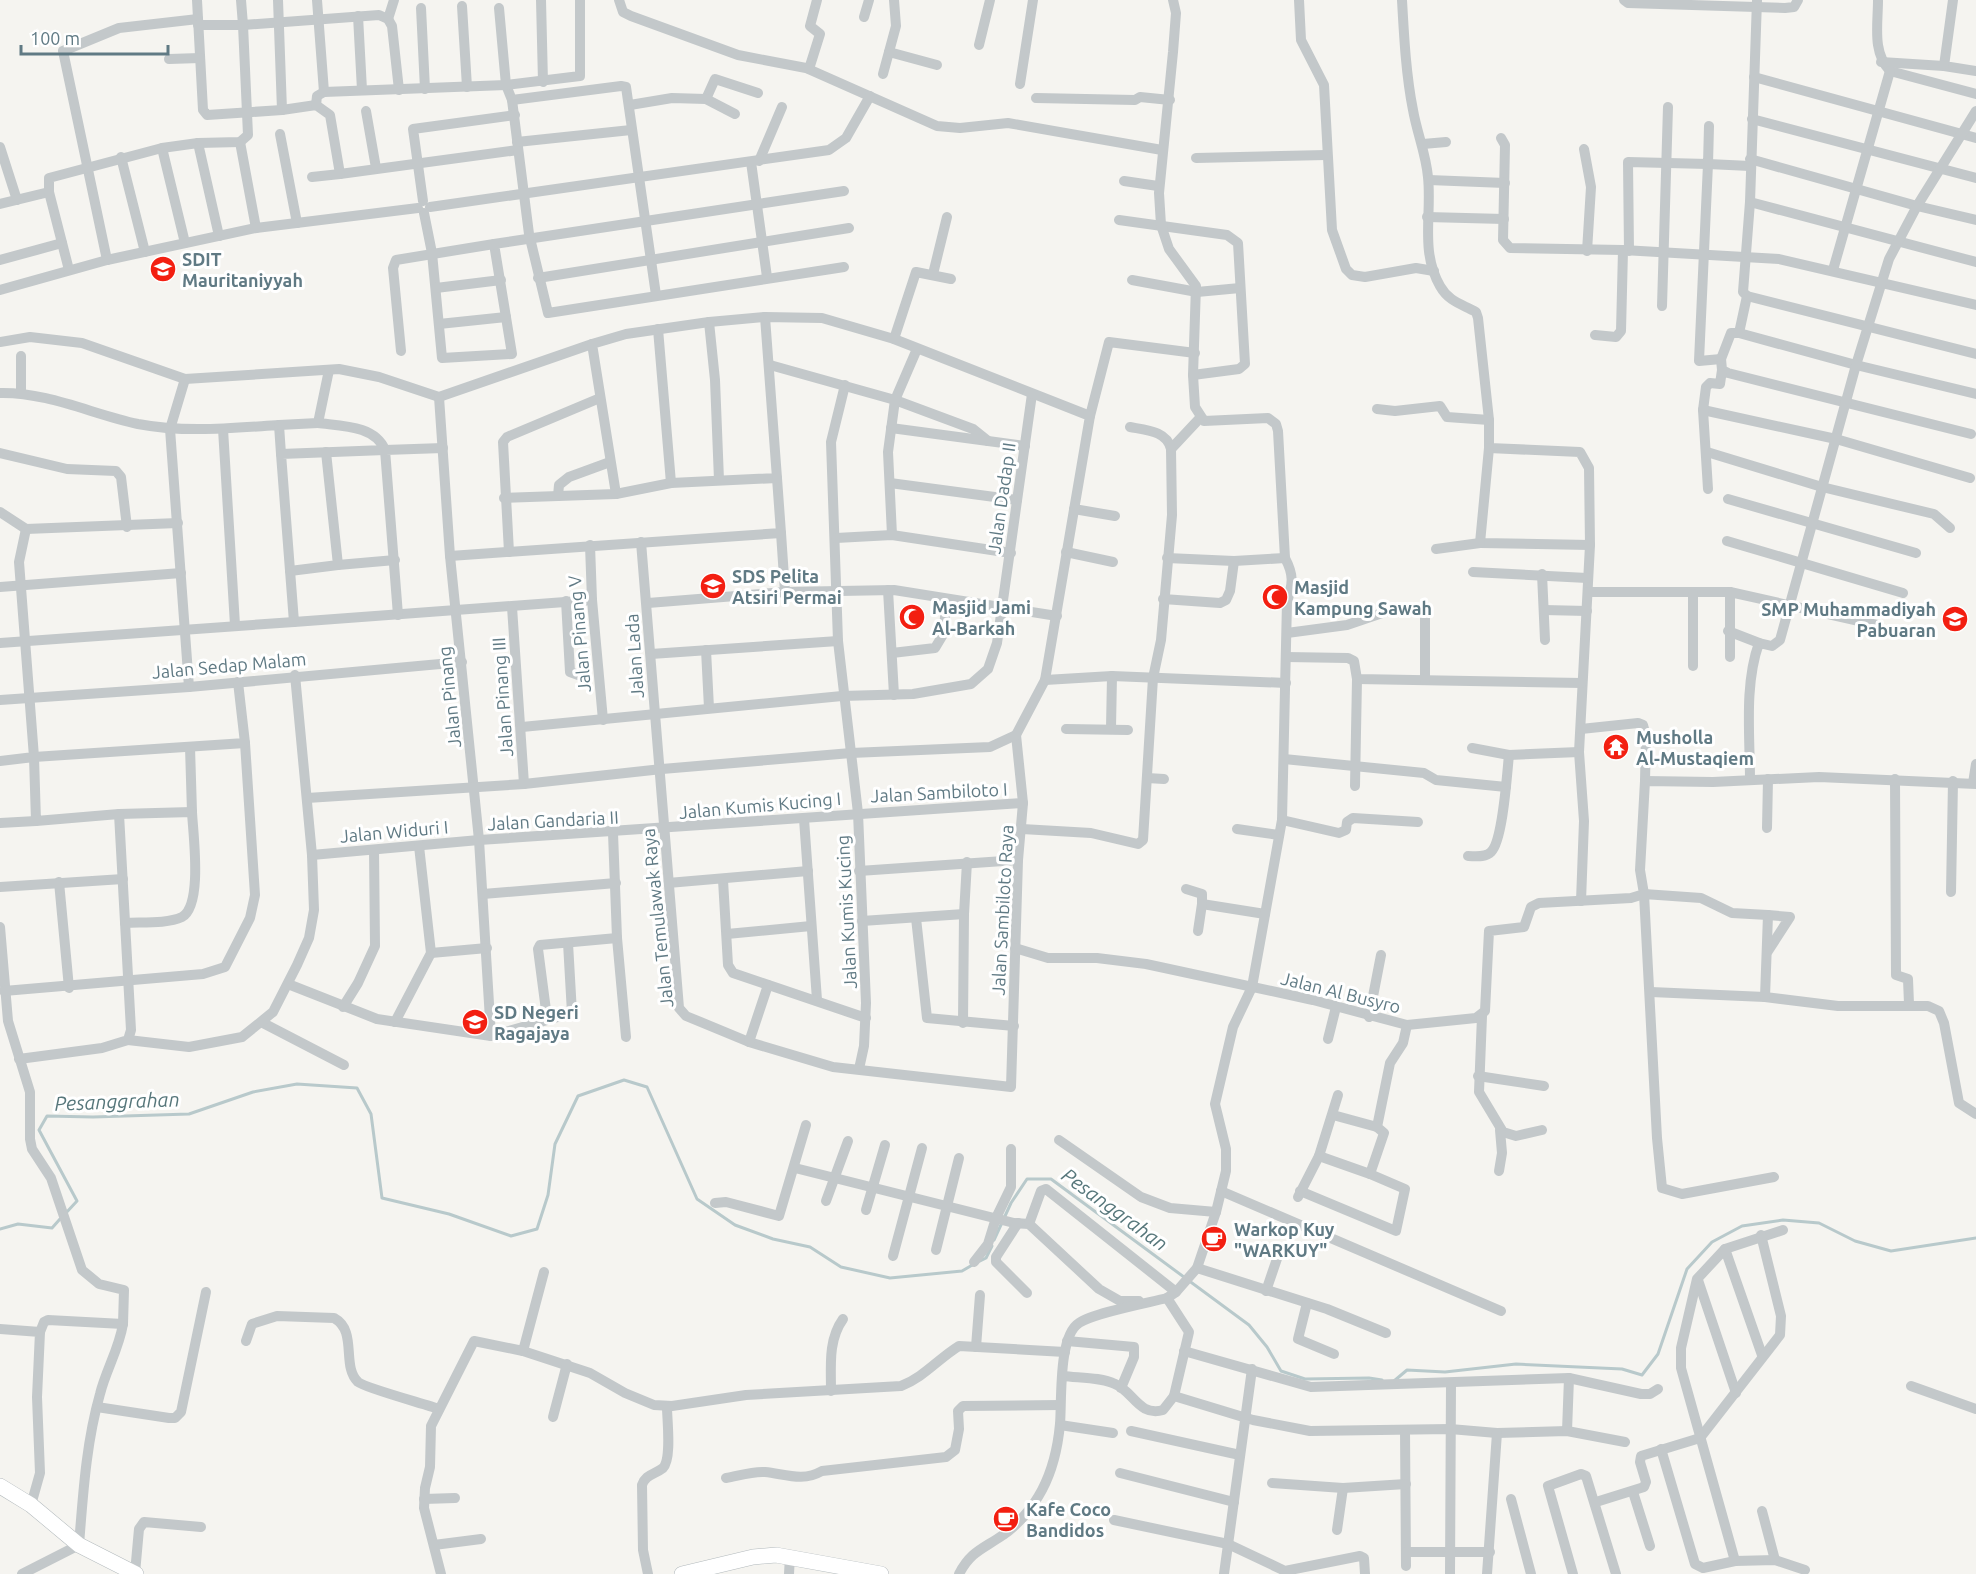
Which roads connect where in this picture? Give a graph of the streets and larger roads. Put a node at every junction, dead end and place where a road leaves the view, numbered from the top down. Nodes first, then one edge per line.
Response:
1 (197, 0) edge
2 (241, 0) edge
3 (278, 0) edge
4 (316, 0) edge
5 (394, 0) edge
6 (541, 0) edge
7 (580, 0) edge
8 (619, 0) edge
9 (817, 0) edge
10 (868, 0) edge
11 (894, 0) edge
12 (990, 0) edge
13 (1033, 0) edge
14 (1173, 0) edge
15 (1299, 0) edge
16 (1402, 0) edge
17 (1624, 0) edge
18 (1798, 0) edge
19 (1878, 0) edge
20 (1953, 0) edge
21 (1757, 3) edge
22 (462, 6) dead end
23 (421, 8) dead end
24 (499, 8) dead end
25 (358, 16) junction
26 (864, 17) dead end
27 (388, 19) junction
28 (317, 21) junction
29 (198, 22) junction
30 (279, 22) junction
31 (243, 25) junction
32 (979, 45) dead end
33 (889, 52) junction
34 (200, 58) junction
35 (169, 59) dead end
36 (1881, 62) junction
37 (937, 65) dead end
38 (1944, 66) junction
39 (809, 69) junction
40 (1890, 71) junction
41 (1976, 71) edge
42 (882, 74) dead end
43 (1754, 77) junction
44 (543, 82) junction
45 (1020, 84) dead end
46 (506, 85) junction
47 (467, 87) junction
48 (425, 89) junction
49 (362, 90) junction
50 (399, 90) junction
51 (324, 92) junction
52 (758, 93) dead end
53 (1976, 94) edge
54 (870, 96) junction
55 (1036, 98) dead end
56 (706, 99) junction
57 (512, 100) junction
58 (1170, 100) junction
59 (316, 105) junction
60 (630, 105) junction
61 (782, 107) dead end
62 (1668, 107) dead end
63 (282, 110) junction
64 (1878, 110) junction
65 (366, 111) dead end
66 (1976, 111) edge
67 (248, 112) junction
68 (735, 114) dead end
69 (514, 115) junction
70 (1752, 119) junction
71 (1709, 126) dead end
72 (631, 130) junction
73 (280, 134) dead end
74 (1962, 134) junction
75 (1500, 138) dead end
76 (1976, 138) edge
77 (240, 142) junction
78 (1446, 142) dead end
79 (198, 143) junction
80 (1423, 144) junction
81 (518, 146) junction
82 (0, 147) edge
83 (162, 148) junction
84 (1867, 148) junction
85 (1584, 149) dead end
86 (1162, 150) junction
87 (1326, 155) junction
88 (121, 157) junction
89 (1196, 158) dead end
90 (416, 162) junction
91 (755, 162) junction
92 (1666, 162) junction
93 (1750, 163) junction
94 (1708, 164) junction
95 (86, 168) junction
96 (376, 168) junction
97 (1941, 170) junction
98 (340, 174) junction
99 (312, 177) dead end
100 (637, 177) junction
101 (1976, 178) edge
102 (1429, 180) junction
103 (1124, 181) dead end
104 (1505, 183) junction
105 (1158, 186) junction
106 (1856, 188) junction
107 (844, 191) dead end
108 (49, 192) junction
109 (524, 192) junction
110 (16, 200) junction
111 (1750, 202) junction
112 (0, 204) edge
113 (757, 204) junction
114 (1917, 206) junction
115 (424, 207) junction
116 (947, 217) dead end
117 (1427, 217) junction
118 (1504, 219) junction
119 (1119, 220) dead end
120 (1976, 220) edge
121 (297, 223) junction
122 (646, 223) junction
123 (1161, 225) junction
124 (256, 228) junction
125 (849, 228) dead end
126 (1845, 228) junction
127 (219, 236) junction
128 (530, 239) junction
129 (761, 241) junction
130 (1897, 242) junction
131 (62, 243) junction
132 (185, 243) junction
133 (494, 244) junction
134 (1587, 250) junction
135 (1626, 251) junction
136 (145, 252) junction
137 (432, 253) junction
138 (1664, 254) junction
139 (1745, 256) junction
140 (1705, 257) junction
141 (0, 260) edge
142 (107, 260) junction
143 (652, 261) junction
144 (1976, 262) edge
145 (844, 267) dead end
146 (69, 270) junction
147 (1833, 270) junction
148 (1434, 271) junction
149 (933, 274) junction
150 (767, 277) junction
151 (538, 278) junction
152 (951, 279) dead end
153 (501, 280) junction
154 (1132, 280) dead end
155 (1881, 282) junction
156 (436, 288) junction
157 (1240, 288) junction
158 (0, 290) edge
159 (1197, 292) junction
160 (656, 295) junction
161 (1748, 296) junction
162 (1976, 305) edge
163 (1662, 306) dead end
164 (506, 317) junction
165 (765, 317) junction
166 (709, 322) junction
167 (439, 324) junction
168 (1869, 325) junction
169 (658, 329) junction
170 (1739, 333) junction
171 (1594, 335) dead end
172 (894, 339) junction
173 (0, 342) edge
174 (592, 344) junction
175 (917, 349) junction
176 (401, 351) dead end
177 (1195, 352) junction
178 (1976, 354) edge
179 (21, 356) dead end
180 (770, 365) junction
181 (1722, 365) junction
182 (1856, 365) junction
183 (329, 370) junction
184 (1193, 375) junction
185 (185, 379) junction
186 (845, 385) junction
187 (21, 392) junction
188 (0, 393) edge
189 (1032, 394) junction
190 (1976, 394) edge
191 (439, 397) junction
192 (600, 398) junction
193 (895, 400) junction
194 (1846, 401) junction
195 (1377, 409) dead end
196 (1702, 410) junction
197 (1090, 416) junction
198 (1200, 418) junction
199 (1489, 420) junction
200 (318, 423) junction
201 (279, 425) junction
202 (1130, 427) dead end
203 (891, 428) junction
204 (170, 429) junction
205 (223, 429) junction
206 (1971, 434) dead end
207 (1836, 439) junction
208 (988, 441) junction
209 (1025, 446) junction
210 (443, 448) junction
211 (1490, 448) junction
212 (1172, 449) junction
213 (385, 450) junction
214 (326, 452) junction
215 (1707, 452) junction
216 (0, 453) edge
217 (281, 454) junction
218 (610, 462) junction
219 (777, 478) junction
220 (1970, 478) dead end
221 (719, 480) junction
222 (672, 483) junction
223 (890, 483) junction
224 (1822, 487) junction
225 (1708, 489) dead end
226 (616, 494) junction
227 (558, 496) junction
228 (504, 498) junction
229 (1728, 499) dead end
230 (1017, 500) junction
231 (1074, 509) junction
232 (0, 512) edge
233 (1115, 516) dead end
234 (177, 523) junction
235 (1812, 523) junction
236 (127, 527) junction
237 (1950, 528) dead end
238 (26, 529) junction
239 (781, 532) junction
240 (892, 535) junction
241 (836, 538) junction
242 (1726, 541) dead end
243 (641, 542) junction
244 (1480, 543) junction
245 (590, 545) junction
246 (1590, 545) junction
247 (1436, 549) dead end
248 (509, 552) junction
249 (1066, 552) junction
250 (1011, 553) junction
251 (1916, 553) dead end
252 (450, 556) junction
253 (1167, 558) junction
254 (1285, 558) junction
255 (395, 560) junction
256 (1234, 561) junction
257 (1113, 562) dead end
258 (1802, 563) junction
259 (338, 565) junction
260 (290, 570) junction
261 (1473, 572) dead end
262 (181, 573) junction
263 (1542, 574) junction
264 (1587, 578) junction
265 (20, 586) junction
266 (0, 587) edge
267 (888, 590) junction
268 (785, 592) junction
269 (837, 592) junction
270 (1588, 592) junction
271 (1730, 592) junction
272 (1903, 593) dead end
273 (1693, 594) junction
274 (946, 599) junction
275 (592, 600) junction
276 (1163, 600) junction
277 (566, 601) junction
278 (648, 603) junction
279 (1002, 606) junction
280 (1425, 606) dead end
281 (512, 607) junction
282 (1790, 608) junction
283 (1394, 609) dead end
284 (456, 610) junction
285 (1544, 610) junction
286 (1587, 611) junction
287 (398, 615) junction
288 (1057, 616) junction
289 (294, 621) junction
290 (235, 625) junction
291 (1877, 625) dead end
292 (184, 630) junction
293 (1728, 631) junction
294 (1287, 633) junction
295 (1545, 639) dead end
296 (837, 641) junction
297 (25, 642) junction
298 (0, 643) edge
299 (1759, 643) junction
300 (706, 650) junction
301 (892, 652) junction
302 (651, 654) junction
303 (1286, 657) junction
304 (1730, 657) dead end
305 (462, 663) junction
306 (1693, 666) dead end
307 (295, 675) junction
308 (581, 676) dead end
309 (1112, 676) junction
310 (1153, 678) junction
311 (1357, 679) junction
312 (1045, 680) junction
313 (1425, 680) junction
314 (238, 682) junction
315 (1286, 683) junction
316 (1582, 683) junction
317 (189, 687) junction
318 (894, 694) junction
319 (842, 696) junction
320 (30, 697) junction
321 (0, 700) edge
322 (709, 708) junction
323 (655, 714) junction
324 (603, 720) junction
325 (522, 727) junction
326 (1066, 729) dead end
327 (1111, 729) junction
328 (1581, 729) junction
329 (1128, 730) dead end
330 (1016, 735) junction
331 (245, 743) junction
332 (190, 747) junction
333 (1472, 748) dead end
334 (1579, 752) junction
335 (851, 753) junction
336 (1509, 755) junction
337 (34, 757) junction
338 (1284, 759) junction
339 (0, 760) edge
340 (1976, 764) edge
341 (1357, 766) junction
342 (662, 769) junction
343 (1147, 778) junction
344 (1164, 779) dead end
345 (1768, 779) junction
346 (1895, 779) junction
347 (1750, 780) junction
348 (1645, 781) junction
349 (1953, 781) junction
350 (475, 783) junction
351 (524, 784) junction
352 (1975, 784) edge
353 (1355, 786) dead end
354 (1506, 787) junction
355 (307, 798) junction
356 (1023, 803) junction
357 (192, 812) junction
358 (858, 813) junction
359 (119, 814) junction
360 (804, 819) junction
361 (1282, 820) junction
362 (36, 821) junction
363 (1418, 822) dead end
364 (0, 824) edge
365 (1767, 828) dead end
366 (1022, 829) junction
367 (1237, 829) dead end
368 (665, 830) junction
369 (614, 833) junction
370 (1279, 835) junction
371 (479, 840) junction
372 (419, 846) junction
373 (374, 850) junction
374 (312, 855) junction
375 (1468, 856) dead end
376 (1018, 860) junction
377 (967, 862) junction
378 (808, 871) junction
379 (859, 871) junction
380 (123, 879) junction
381 (723, 880) junction
382 (59, 882) junction
383 (616, 883) junction
384 (668, 883) junction
385 (0, 887) edge
386 (1186, 889) dead end
387 (1951, 892) dead end
388 (483, 894) junction
389 (1644, 894) junction
390 (1581, 901) junction
391 (1202, 904) junction
392 (964, 914) junction
393 (1265, 914) junction
394 (1768, 915) junction
395 (916, 918) junction
396 (862, 921) junction
397 (125, 923) junction
398 (812, 926) junction
399 (0, 927) edge
400 (1198, 931) dead end
401 (727, 934) junction
402 (617, 938) junction
403 (568, 943) junction
404 (487, 948) junction
405 (1015, 948) junction
406 (1767, 952) junction
407 (431, 953) junction
408 (1381, 955) dead end
409 (129, 982) junction
410 (288, 984) junction
411 (768, 985) junction
412 (1252, 987) junction
413 (69, 988) junction
414 (4, 991) junction
415 (1651, 992) junction
416 (1765, 997) junction
417 (817, 1000) junction
418 (1909, 1004) junction
419 (343, 1007) junction
420 (1336, 1007) junction
421 (1482, 1016) junction
422 (1369, 1017) junction
423 (547, 1018) junction
424 (866, 1018) junction
425 (394, 1022) junction
426 (263, 1023) junction
427 (963, 1023) junction
428 (1407, 1025) junction
429 (1014, 1026) junction
430 (492, 1036) junction
431 (626, 1037) dead end
432 (1328, 1039) dead end
433 (128, 1040) junction
434 (749, 1042) junction
435 (19, 1059) junction
436 (344, 1065) dead end
437 (859, 1069) junction
438 (1478, 1076) junction
439 (1544, 1086) dead end
440 (1011, 1087) joint
441 (1338, 1095) dead end
442 (1976, 1114) edge
443 (1333, 1115) junction
444 (806, 1125) dead end
445 (1377, 1127) junction
446 (1500, 1130) junction
447 (1542, 1130) dead end
448 (1059, 1140) dead end
449 (848, 1141) dead end
450 (885, 1145) dead end
451 (922, 1148) dead end
452 (1011, 1149) dead end
453 (1319, 1156) junction
454 (959, 1158) dead end
455 (795, 1168) junction
456 (1499, 1171) dead end
457 (1370, 1174) junction
458 (1774, 1177) dead end
459 (833, 1178) junction
460 (872, 1187) junction
461 (1221, 1191) junction
462 (908, 1196) junction
463 (826, 1201) dead end
464 (715, 1203) dead end
465 (947, 1205) junction
466 (866, 1210) dead end
467 (1216, 1212) junction
468 (1012, 1222) junction
469 (1783, 1230) dead end
470 (1761, 1235) junction
471 (1281, 1247) dead end
472 (1725, 1249) junction
473 (936, 1250) dead end
474 (893, 1256) dead end
475 (974, 1262) dead end
476 (1194, 1271) junction
477 (544, 1272) dead end
478 (1697, 1279) junction
479 (1175, 1290) junction
480 (206, 1292) dead end
481 (1266, 1292) junction
482 (1027, 1293) dead end
483 (980, 1295) dead end
484 (1307, 1303) junction
485 (1502, 1311) dead end
486 (843, 1319) dead end
487 (123, 1324) junction
488 (0, 1329) edge
489 (40, 1332) junction
490 (1386, 1334) dead end
491 (246, 1341) dead end
492 (976, 1347) junction
493 (1066, 1347) junction
494 (523, 1351) junction
495 (1185, 1351) junction
496 (1334, 1354) dead end
497 (1762, 1355) junction
498 (567, 1364) junction
499 (1252, 1369) junction
500 (1063, 1376) junction
501 (1569, 1378) junction
502 (1451, 1384) junction
503 (1911, 1386) dead end
504 (1121, 1388) junction
505 (1658, 1389) dead end
506 (831, 1391) junction
507 (1736, 1394) junction
508 (1174, 1396) junction
509 (1060, 1405) junction
510 (97, 1407) junction
511 (667, 1407) junction
512 (439, 1409) junction
513 (1976, 1409) edge
514 (1245, 1416) junction
515 (553, 1417) dead end
516 (1060, 1425) junction
517 (1450, 1429) junction
518 (1405, 1430) junction
519 (1131, 1431) dead end
520 (1567, 1431) junction
521 (1113, 1433) dead end
522 (1497, 1433) junction
523 (1700, 1438) junction
524 (1626, 1443) dead end
525 (1661, 1449) junction
526 (1240, 1455) junction
527 (1120, 1473) dead end
528 (726, 1478) dead end
529 (1272, 1483) dead end
530 (1406, 1484) junction
531 (0, 1486) edge
532 (1343, 1488) junction
533 (1633, 1492) junction
534 (454, 1498) dead end
535 (424, 1499) junction
536 (1511, 1499) dead end
537 (1234, 1502) junction
538 (1596, 1502) junction
539 (31, 1505) junction
540 (1762, 1511) dead end
541 (1114, 1520) dead end
542 (201, 1527) dead end
543 (1337, 1530) dead end
544 (481, 1539) dead end
545 (79, 1545) junction
546 (435, 1545) junction
547 (1227, 1546) junction
548 (1650, 1546) dead end
549 (1406, 1552) junction
550 (1451, 1552) junction
551 (1490, 1552) junction
552 (790, 1556) junction
553 (1775, 1560) junction
554 (1736, 1561) junction
555 (1406, 1566) dead end
556 (1805, 1569) dead end
557 (710, 1571) edge
558 (1225, 1572) edge
559 (22, 1574) edge
560 (135, 1574) edge
561 (441, 1574) edge
562 (648, 1574) edge
563 (682, 1574) edge
564 (789, 1574) edge
565 (881, 1574) edge
566 (960, 1574) edge
567 (1365, 1574) edge
568 (1450, 1574) edge
569 (1487, 1574) edge
570 (1531, 1574) edge
571 (1573, 1574) edge
572 (1616, 1574) edge

1 - 29 street
2 - 31 street
3 - 30 street
4 - 28 street
5 - 27 street
6 - 44 street
7 - 44 street
8 - 39 street
9 - 39 street
10 - 26 street
11 - 33 street
12 - 32 street
13 - 45 street
14 - 58 street
15 - 87 street
16 - 80 street
17 - 21 street
18 - 21 street
19 - 36 street
20 - 38 street
21 - 43 street
22 - 47 street
23 - 48 street
24 - 46 street
25 - 27 street
25 - 28 street
25 - 49 street
27 - 50 street
28 - 30 street
28 - 51 street
29 - 31 street
29 - 34 street
29 - 95 street
30 - 31 street
30 - 63 street
31 - 67 street
33 - 37 street
33 - 42 street
34 - 35 street
34 - 67 street
36 - 38 street
36 - 40 street
38 - 41 street
39 - 54 street
40 - 53 street
40 - 64 street
43 - 64 street
43 - 70 street
44 - 46 street
46 - 47 street
46 - 57 street
47 - 48 street
48 - 50 street
49 - 50 street
49 - 51 street
51 - 59 street
52 - 56 street
54 - 86 street
54 - 91 street
55 - 58 street
56 - 60 street
56 - 68 street
57 - 60 street
57 - 69 street
58 - 86 street
59 - 63 street
59 - 98 street
60 - 72 street
61 - 91 street
62 - 92 street
63 - 67 street
64 - 74 street
64 - 84 street
65 - 96 street
66 - 74 street
67 - 77 street
69 - 81 street
69 - 90 street
70 - 84 street
70 - 93 street
71 - 94 street
72 - 81 street
72 - 100 street
73 - 121 street
74 - 76 street
74 - 97 street
75 - 104 street
77 - 79 street
77 - 124 street
78 - 80 street
79 - 83 street
79 - 127 street
80 - 102 street
81 - 90 street
81 - 109 street
82 - 110 street
83 - 88 street
83 - 132 street
84 - 97 street
84 - 106 street
85 - 134 street
86 - 105 street
87 - 89 street
87 - 148 street
88 - 95 street
88 - 136 street
90 - 96 street
90 - 115 street
91 - 100 street
91 - 113 street
92 - 94 street
92 - 135 street
92 - 138 street
93 - 94 street
93 - 106 street
93 - 111 street
94 - 140 street
95 - 108 street
95 - 142 street
96 - 98 street
97 - 101 street
97 - 114 street
98 - 99 street
100 - 109 street
100 - 122 street
102 - 104 street
102 - 117 street
103 - 105 street
104 - 118 street
105 - 123 street
106 - 114 street
106 - 126 street
107 - 113 street
108 - 110 street
108 - 131 street
109 - 115 street
109 - 128 street
110 - 112 street
111 - 126 street
111 - 139 street
113 - 122 street
113 - 129 street
114 - 120 street
114 - 130 street
115 - 121 street
115 - 137 street
116 - 149 street
117 - 118 street
117 - 148 street
118 - 134 street
119 - 123 street
121 - 124 street
122 - 128 street
122 - 143 street
123 - 157 street
123 - 159 street
124 - 127 street
125 - 129 street
126 - 130 street
126 - 147 street
127 - 132 street
128 - 133 street
128 - 151 street
129 - 143 street
129 - 150 street
130 - 144 street
130 - 155 street
131 - 141 street
131 - 146 street
132 - 136 street
133 - 137 street
133 - 153 street
134 - 135 street
135 - 138 street
135 - 171 street
136 - 142 street
137 - 156 street
137 - 176 street
138 - 140 street
138 - 163 street
139 - 140 street
139 - 147 street
139 - 161 street
140 - 181 street
142 - 146 street
143 - 151 street
143 - 160 street
145 - 150 street
146 - 158 street
147 - 155 street
148 - 199 street
149 - 152 street
149 - 172 street
150 - 160 street
151 - 160 street
153 - 156 street
153 - 164 street
154 - 159 street
155 - 162 street
155 - 168 street
156 - 167 street
157 - 159 street
157 - 184 street
159 - 177 street
161 - 168 street
161 - 170 street
164 - 167 street
164 - 167 street
165 - 166 street
165 - 172 street
165 - 180 street
166 - 169 street
166 - 221 street
168 - 178 street
168 - 182 street
169 - 174 street
169 - 222 street
170 - 181 street
170 - 182 street
172 - 175 street
173 - 185 street
174 - 191 street
174 - 192 street
175 - 189 street
175 - 193 street
177 - 184 street
177 - 197 street
179 - 187 street
180 - 186 street
180 - 219 street
181 - 194 street
181 - 196 street
182 - 190 street
182 - 194 street
183 - 185 street
183 - 191 street
183 - 200 street
184 - 198 street
185 - 204 street
186 - 193 street
186 - 241 street, Jalan Kumis Kucing
187 - 188 street
187 - 204 street
189 - 197 street
189 - 209 street, Jalan Dadap II
191 - 210 street
192 - 218 street
192 - 228 street
193 - 203 street
193 - 208 street
194 - 206 street
194 - 207 street
195 - 199 street
196 - 207 street
196 - 215 street
197 - 231 street
198 - 212 street
198 - 254 street
199 - 211 street
200 - 201 street
200 - 213 street
201 - 205 street
201 - 217 street
202 - 212 street
203 - 208 street
203 - 223 street
204 - 205 street
204 - 234 street
205 - 290 street
207 - 220 street
207 - 224 street
208 - 209 street
209 - 230 street, Jalan Dadap II
210 - 213 street
210 - 252 street
211 - 244 street
211 - 246 street
212 - 253 street
213 - 214 street
213 - 255 street
214 - 217 street
214 - 259 street
215 - 224 street
215 - 225 street
216 - 236 street
217 - 260 street
218 - 226 street
218 - 227 street
219 - 221 street
219 - 239 street
221 - 222 street
222 - 226 street
223 - 230 street
223 - 240 street
224 - 235 street
224 - 237 street
226 - 227 street
227 - 228 street
228 - 248 street
229 - 235 street
230 - 250 street, Jalan Dadap II
231 - 233 street
231 - 249 street
232 - 238 street
234 - 236 street
234 - 262 street
235 - 251 street
235 - 258 street
236 - 238 street
238 - 265 street
239 - 243 street
239 - 268 street
240 - 241 street
240 - 250 street
241 - 269 street, Jalan Kumis Kucing
242 - 258 street
243 - 245 street
243 - 278 street, Jalan Lada
244 - 246 street
244 - 247 street
245 - 248 street
245 - 275 street, Jalan Pinang V
246 - 264 street
248 - 252 street
249 - 257 street
249 - 288 street
250 - 279 street, Jalan Dadap II
252 - 284 street
253 - 256 street
253 - 276 street
254 - 256 street
254 - 294 street
255 - 259 street
255 - 287 street
256 - 276 street
258 - 272 street
258 - 282 street
259 - 260 street
260 - 289 street
261 - 263 street
262 - 265 street
262 - 292 street
263 - 264 street
263 - 285 street
264 - 270 street
265 - 266 street
265 - 297 street
267 - 269 street
267 - 274 street
267 - 301 street
268 - 269 street
268 - 278 street
269 - 296 street, Jalan Kumis Kucing
270 - 273 street
270 - 286 street
271 - 273 street
271 - 282 street
271 - 293 street
273 - 306 street
274 - 279 street
274 - 301 street
275 - 277 street
275 - 324 street, Jalan Pinang V
276 - 310 street
277 - 281 street
277 - 308 street
278 - 302 street, Jalan Lada
279 - 288 street
279 - 318 street, Jalan Dadap II
280 - 313 street
281 - 284 street
281 - 325 street, Jalan Pinang III
282 - 291 street
282 - 299 street
283 - 294 street
284 - 287 street
284 - 305 street, Jalan Pinang
285 - 286 street
285 - 295 street
286 - 316 street
287 - 289 street
288 - 312 street
289 - 290 street
290 - 292 street
292 - 297 street
292 - 317 street
293 - 299 street
293 - 304 street
294 - 303 street
296 - 300 street
296 - 319 street, Jalan Kumis Kucing
297 - 298 street
297 - 320 street
299 - 347 street
300 - 302 street
300 - 322 street
301 - 318 street
302 - 323 street, Jalan Lada
303 - 311 street
303 - 315 street
305 - 307 street, Jalan Sedap Malam
305 - 350 street, Jalan Pinang
307 - 314 street, Jalan Sedap Malam
307 - 355 street
309 - 310 street
309 - 312 street
309 - 327 street
310 - 315 street
310 - 343 street
311 - 313 street
311 - 341 street
312 - 330 street
313 - 316 street
314 - 317 street, Jalan Sedap Malam
314 - 331 street
315 - 338 street
316 - 328 street
317 - 320 street, Jalan Sedap Malam
318 - 319 street, Jalan Dadap II
319 - 322 street, Jalan Dadap II
319 - 335 street, Jalan Kumis Kucing
320 - 321 street, Jalan Sedap Malam
320 - 337 street
322 - 323 street, Jalan Dadap II
323 - 324 street, Jalan Dadap II
323 - 342 street, Jalan Lada
324 - 325 street, Jalan Dadap II
325 - 351 street, Jalan Pinang III
326 - 327 street
327 - 329 street
328 - 334 street
328 - 348 street
330 - 335 street
330 - 356 street, Jalan Sambiloto Raya
331 - 332 street
331 - 409 street
332 - 337 street
332 - 357 street
333 - 336 street
334 - 336 street
334 - 390 street
335 - 342 street
335 - 358 street, Jalan Kumis Kucing
336 - 354 street
337 - 339 street
337 - 362 street
338 - 341 street
338 - 361 street
340 - 352 street
341 - 353 street
341 - 354 street
342 - 351 street
342 - 368 street, Jalan Temulawak Raya
343 - 344 street
343 - 366 street
345 - 346 street
345 - 347 street
345 - 365 street
346 - 349 street
346 - 418 street
347 - 348 street
348 - 389 street
349 - 352 street
349 - 387 street
350 - 351 street
350 - 355 street
350 - 371 street, Jalan Pinang
354 - 375 street
355 - 374 street
356 - 358 street, Jalan Sambiloto I
356 - 366 street, Jalan Sambiloto Raya
357 - 359 street
357 - 397 street
358 - 360 street, Jalan Kumis Kucing I
358 - 379 street, Jalan Kumis Kucing
359 - 362 street
359 - 380 street
360 - 368 street, Jalan Kumis Kucing I
360 - 378 street
361 - 363 street
361 - 370 street
362 - 364 street
366 - 376 street, Jalan Sambiloto Raya
367 - 370 street
368 - 369 street, Jalan Gandaria II
368 - 384 street, Jalan Temulawak Raya
369 - 371 street, Jalan Gandaria II
369 - 383 street
370 - 393 street
371 - 372 street, Jalan Widuri I
371 - 388 street, Jalan Pinang
372 - 373 street, Jalan Widuri I
372 - 407 street
373 - 374 street, Jalan Widuri I
373 - 419 street
374 - 410 street
376 - 377 street
376 - 405 street, Jalan Sambiloto Raya
377 - 379 street
377 - 392 street
378 - 381 street
378 - 398 street
379 - 396 street, Jalan Kumis Kucing
380 - 382 street
380 - 397 street
381 - 384 street
381 - 401 street
382 - 385 street
382 - 413 street
383 - 388 street
383 - 402 street
384 - 434 street, Jalan Temulawak Raya
386 - 391 street
388 - 404 street, Jalan Pinang
389 - 390 street
389 - 394 street
389 - 415 street
390 - 421 street
391 - 393 street
391 - 400 street
392 - 395 street
392 - 427 street
393 - 412 street
394 - 406 street
394 - 406 street
395 - 396 street
395 - 427 street
396 - 424 street, Jalan Kumis Kucing
397 - 409 street
398 - 401 street
398 - 417 street
399 - 414 street
401 - 411 street
402 - 403 street
402 - 431 street
403 - 423 street
403 - 423 street
404 - 407 street
404 - 430 street, Jalan Pinang
405 - 412 street, Jalan Al Busyro
405 - 429 street, Jalan Sambiloto Raya
406 - 416 street
407 - 425 street
408 - 422 street
409 - 413 street
409 - 433 street
410 - 419 street
410 - 426 street
411 - 417 street
411 - 434 street
412 - 420 street, Jalan Al Busyro
412 - 461 street
413 - 414 street
414 - 435 street
415 - 416 street
415 - 458 street
416 - 418 street
417 - 424 street
418 - 442 street
419 - 425 street
420 - 422 street, Jalan Al Busyro
420 - 432 street
421 - 428 street, Jalan Al Busyro
421 - 438 street
422 - 428 street, Jalan Al Busyro
423 - 430 street
424 - 437 street, Jalan Kumis Kucing
425 - 430 street
426 - 433 street
426 - 436 street
427 - 429 street
428 - 445 street
429 - 440 street, Jalan Sambiloto Raya
433 - 435 street
434 - 437 street, Jalan Temulawak Raya
435 - 487 street
437 - 440 street, Jalan Temulawak Raya
438 - 439 street
438 - 446 street
441 - 443 street
443 - 445 street
443 - 453 street
444 - 455 street
445 - 457 street
446 - 447 street
446 - 456 street
448 - 467 street
449 - 459 street
450 - 460 street
451 - 462 street
452 - 468 street
453 - 457 street
453 - 457 street
454 - 465 street
455 - 459 street
455 - 464 street
459 - 460 street
459 - 463 street
460 - 462 street
460 - 466 street
461 - 467 street
461 - 485 street
462 - 465 street
462 - 474 street
465 - 468 street
465 - 473 street
467 - 476 street
468 - 475 street
468 - 479 street
468 - 479 street
468 - 482 street
469 - 470 street
470 - 472 street
470 - 497 street
471 - 481 street
472 - 478 street
472 - 497 street
476 - 479 street
476 - 481 street
477 - 494 street
478 - 507 street
478 - 523 street
479 - 493 street
479 - 495 street
480 - 510 street
481 - 484 street
483 - 492 street
484 - 490 street
484 - 496 street
486 - 506 street
487 - 489 street
487 - 510 street
488 - 489 street
489 - 539 street
491 - 512 street
492 - 493 street
492 - 506 street
493 - 500 street
493 - 504 street
494 - 498 street
494 - 512 street
495 - 499 street
495 - 508 street
497 - 507 street
498 - 511 street
498 - 515 street
499 - 502 street
499 - 514 street
500 - 504 street
500 - 509 street
501 - 502 street
501 - 505 street
501 - 520 street
502 - 517 street
503 - 513 street
504 - 508 street
506 - 511 street
507 - 523 street
508 - 514 street
509 - 516 street
509 - 528 street
510 - 545 street
511 - 562 street
512 - 535 street
514 - 518 street
514 - 526 street
516 - 521 street
516 - 566 street
517 - 518 street
517 - 522 street
517 - 550 street
518 - 530 street
519 - 526 street
520 - 522 street
520 - 524 street
522 - 551 street
523 - 525 street
523 - 554 street
525 - 533 street
525 - 554 street
526 - 537 street
527 - 537 street
529 - 532 street
530 - 532 street
530 - 549 street
531 - 539 street
532 - 543 street
533 - 538 street
533 - 548 street
534 - 535 street
535 - 546 street
536 - 570 street
537 - 547 street
538 - 571 street
538 - 572 street
539 - 545 street
540 - 553 street
541 - 547 street
542 - 560 street
544 - 546 street
545 - 559 street
545 - 560 street
546 - 561 street
547 - 558 street
547 - 567 street
549 - 550 street
549 - 555 street
550 - 551 street
550 - 568 street
551 - 569 street
552 - 557 street
552 - 564 street
552 - 565 street
553 - 554 street
553 - 556 street
557 - 563 street

